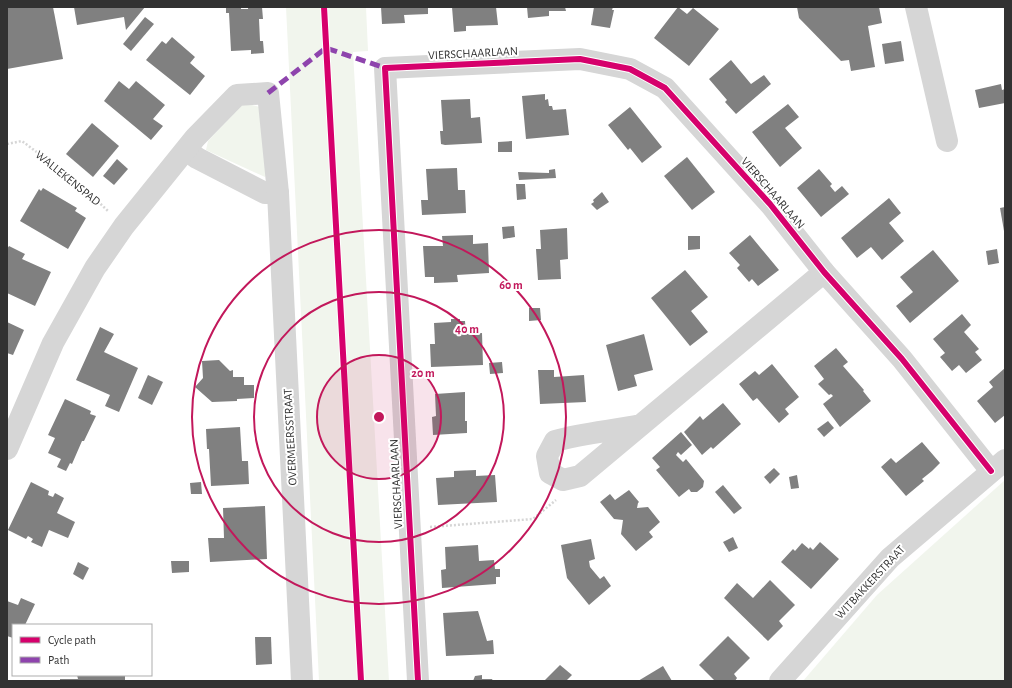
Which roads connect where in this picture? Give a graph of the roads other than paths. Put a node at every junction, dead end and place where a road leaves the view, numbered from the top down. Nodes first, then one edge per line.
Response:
1 (916, 7) edge
2 (947, 141) dead end
3 (186, 150) junction
4 (278, 193) junction
5 (824, 272) junction
6 (641, 425) junction
7 (7, 449) edge
8 (998, 466) edge
9 (302, 681) edge
10 (418, 681) edge
11 (780, 681) edge

1 - 2 street
3 - 4 street
3 - 4 street, OVERMEERSSTRAAT
3 - 7 street, OVERMEERSSTRAAT
4 - 9 street, OVERMEERSSTRAAT
5 - 6 street
5 - 8 street, VIERSCHAARLAAN
5 - 10 street, VIERSCHAARLAAN
6 - 6 street
8 - 11 street, WITBAKKERSTRAAT

